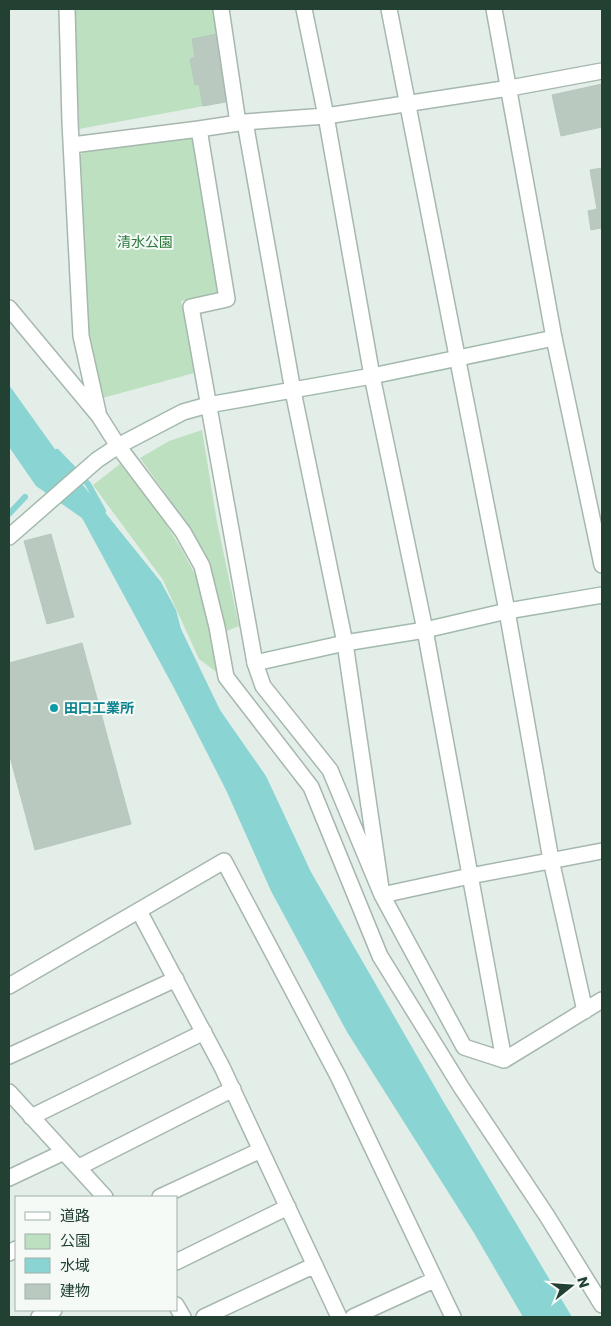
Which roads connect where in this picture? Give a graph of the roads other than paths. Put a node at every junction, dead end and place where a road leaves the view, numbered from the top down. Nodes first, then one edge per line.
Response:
1 (67, 9) edge
2 (221, 9) edge
3 (304, 9) edge
4 (389, 9) edge
5 (494, 9) edge
6 (602, 71) edge
7 (510, 88) junction
8 (407, 105) junction
9 (326, 116) junction
10 (241, 122) junction
11 (199, 129) junction
12 (72, 145) junction
13 (9, 308) edge
14 (554, 338) junction
15 (458, 359) junction
16 (372, 376) junction
17 (293, 390) junction
18 (208, 405) junction
19 (98, 416) junction
20 (118, 446) junction
21 (9, 537) edge
22 (602, 564) edge
23 (602, 595) edge
24 (507, 611) junction
25 (425, 630) junction
26 (346, 644) junction
27 (255, 663) junction
28 (602, 851) edge
29 (551, 860) junction
30 (470, 876) junction
31 (382, 895) junction
32 (139, 911) junction
33 (176, 980) junction
34 (9, 986) edge
35 (602, 1000) edge
36 (585, 1011) junction
37 (204, 1032) junction
38 (9, 1056) edge
39 (504, 1060) junction
40 (233, 1089) junction
41 (10, 1094) edge
42 (31, 1118) junction
43 (261, 1150) junction
44 (64, 1152) junction
45 (79, 1167) junction
46 (9, 1178) edge
47 (104, 1196) edge
48 (162, 1196) edge
49 (288, 1207) junction
50 (178, 1261) edge
51 (315, 1265) junction
52 (434, 1280) junction
53 (602, 1305) edge
54 (52, 1311) edge
55 (39, 1317) edge
56 (204, 1317) edge
57 (339, 1317) edge
58 (353, 1317) edge
59 (453, 1317) edge

1 - 12 street
2 - 10 street
3 - 9 street
4 - 8 street
5 - 7 street
6 - 7 street
7 - 8 street
7 - 14 street
8 - 9 street
8 - 15 street
9 - 10 street
9 - 16 street
10 - 11 street
10 - 17 street
11 - 12 street
11 - 18 street
12 - 19 street
13 - 19 street
14 - 15 street
14 - 22 street
15 - 16 street
15 - 24 street
16 - 17 street
16 - 25 street
17 - 18 street
17 - 26 street
18 - 20 street
18 - 27 street
19 - 20 street
20 - 21 street
20 - 53 street
23 - 24 street
24 - 25 street
24 - 29 street
25 - 26 street
25 - 30 street
26 - 27 street
26 - 31 street
27 - 31 street
28 - 29 street
29 - 30 street
29 - 36 street
30 - 31 street
30 - 39 street
31 - 39 street
32 - 33 street
32 - 34 street
32 - 52 street
33 - 37 street
33 - 38 street
35 - 36 street
36 - 39 street
37 - 40 street
37 - 42 street
40 - 43 street
40 - 45 street
41 - 42 street
42 - 44 street
43 - 48 street
43 - 49 street
44 - 45 street
44 - 46 street
45 - 47 street
49 - 50 street
49 - 51 street
51 - 56 street
51 - 57 street
52 - 58 street
52 - 59 street
54 - 55 street

